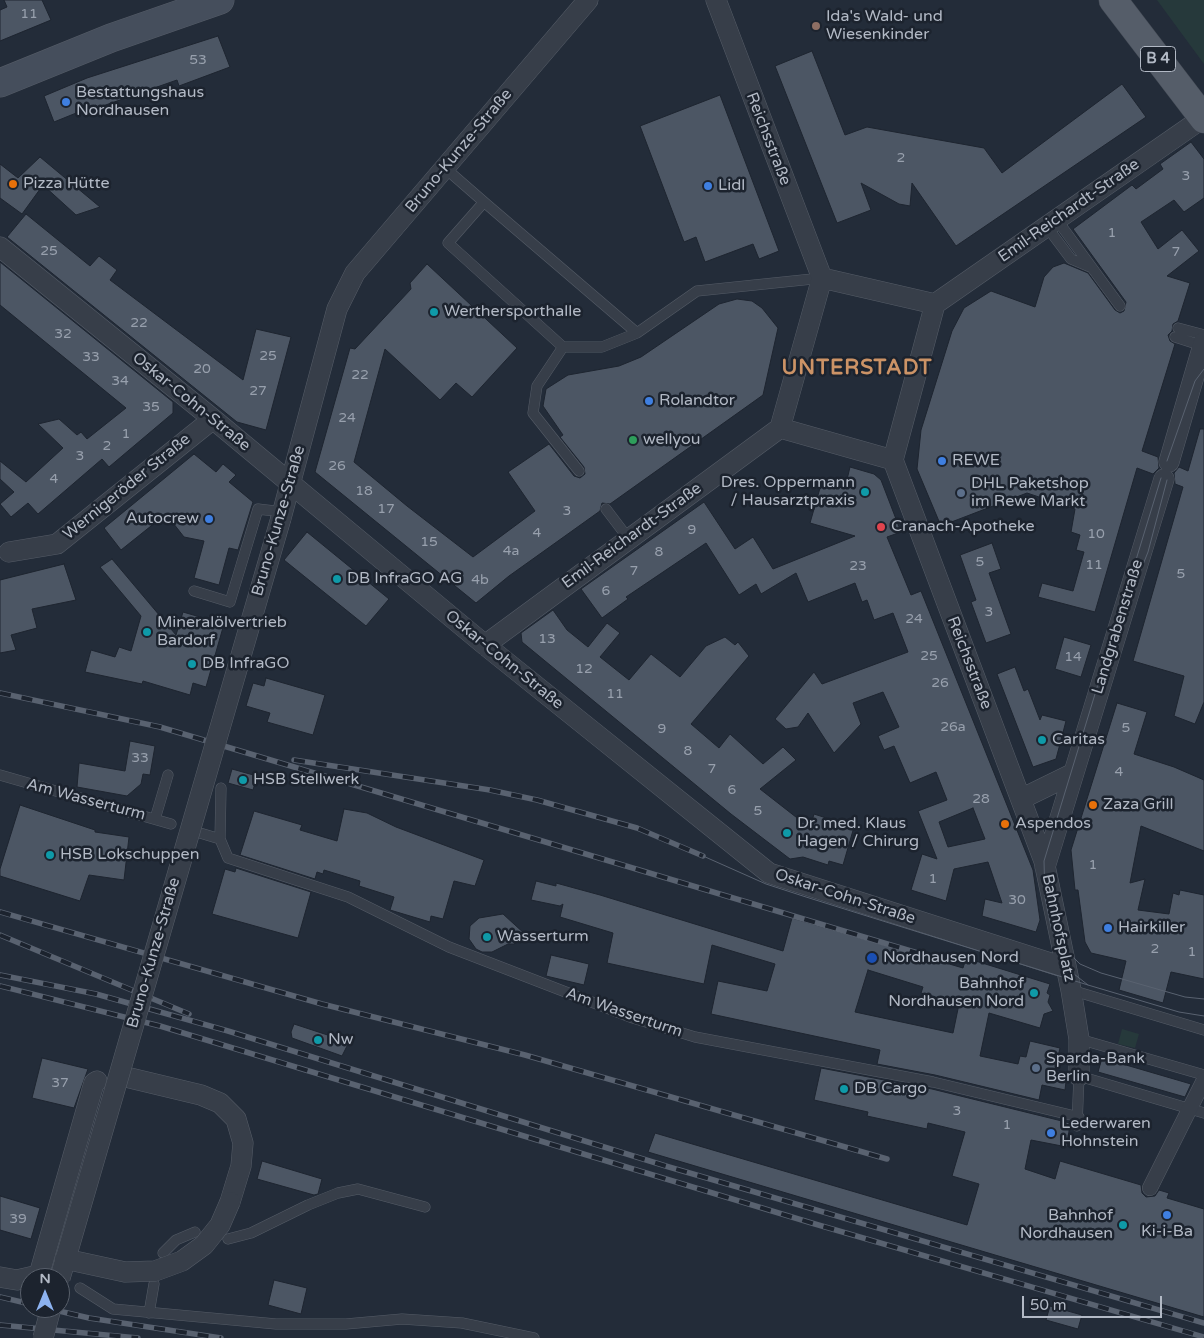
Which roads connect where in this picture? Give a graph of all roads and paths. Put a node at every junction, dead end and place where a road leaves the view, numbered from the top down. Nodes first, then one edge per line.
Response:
1 (220, 0) edge
2 (588, 0) edge
3 (716, 0) edge
4 (1113, 0) edge
5 (0, 83) edge
6 (1204, 119) edge
7 (445, 168) junction
8 (484, 202) junction
9 (1052, 224) junction
10 (0, 247) edge
11 (822, 278) junction
12 (935, 304) junction
13 (1120, 306) dead end
14 (637, 333) junction
15 (1177, 333) dead end
16 (1204, 341) edge
17 (563, 347) junction
18 (1199, 375) edge
19 (213, 419) junction
20 (780, 428) junction
21 (893, 460) junction
22 (579, 471) dead end
23 (291, 484) junction
24 (606, 510) dead end
25 (282, 515) junction
26 (628, 538) junction
27 (4, 553) edge
28 (194, 591) dead end
29 (485, 645) junction
30 (1072, 774) junction
31 (0, 775) edge
32 (168, 775) dead end
33 (221, 788) dead end
34 (1020, 799) junction
35 (155, 819) junction
36 (171, 824) dead end
37 (200, 833) dead end
38 (220, 839) junction
39 (1045, 866) junction
40 (1066, 968) junction
41 (1071, 990) junction
42 (1204, 1030) edge
43 (1078, 1039) junction
44 (1204, 1075) edge
45 (1079, 1076) junction
46 (130, 1078) dead end
47 (1204, 1080) edge
48 (97, 1081) dead end
49 (1197, 1111) edge
50 (1150, 1188) dead end
51 (425, 1207) dead end
52 (195, 1232) dead end
53 (228, 1239) dead end
54 (162, 1252) dead end
55 (52, 1268) edge
56 (52, 1268) edge
57 (70, 1272) edge
58 (0, 1277) edge
59 (20, 1279) edge
60 (154, 1284) dead end
61 (80, 1288) dead end
62 (149, 1313) junction
63 (48, 1318) edge
64 (43, 1338) edge
65 (534, 1338) edge

1 - 5 main road
2 - 7 street, Bruno-Kunze-Straße
3 - 11 street, Reichsstraße
4 - 6 main road, B 4
6 - 9 street, Emil-Reichardt-Straße
7 - 8 lane
7 - 23 street, Bruno-Kunze-Straße
8 - 14 lane
8 - 17 lane
9 - 12 street, Emil-Reichardt-Straße
9 - 13 lane
10 - 19 street, Oskar-Cohn-Straße
11 - 12 street
11 - 14 lane
11 - 20 street
12 - 21 street
14 - 17 lane
15 - 16 lane
16 - 18 street, Landgrabenstraße
17 - 22 lane
18 - 30 street, Landgrabenstraße
19 - 23 street, Oskar-Cohn-Straße
19 - 27 street, Wernigeröder Straße
20 - 21 street
20 - 26 street, Emil-Reichardt-Straße
21 - 34 street, Reichsstraße
23 - 25 street, Bruno-Kunze-Straße
23 - 29 street, Oskar-Cohn-Straße
24 - 26 lane
25 - 28 lane
25 - 55 street, Bruno-Kunze-Straße, bridge
26 - 29 street, Emil-Reichardt-Straße
29 - 40 street, Oskar-Cohn-Straße
30 - 34 street
30 - 39 street, Landgrabenstraße
31 - 35 lane, Am Wasserturm
32 - 35 lane
33 - 38 lane
34 - 39 street, Reichsstraße
35 - 36 lane, Am Wasserturm
37 - 38 lane
38 - 45 lane, Am Wasserturm
39 - 40 street, Bahnhofsplatz
40 - 41 street, Bahnhofsplatz
41 - 42 lane, Bahnhofsplatz
41 - 43 street, Bahnhofsplatz
43 - 44 lane
43 - 45 street, Bahnhofsplatz
45 - 49 lane
46 - 57 street, bridge
47 - 49 street
48 - 56 street
49 - 50 street
51 - 53 lane
52 - 54 lane
58 - 59 street
60 - 62 lane
61 - 62 lane
62 - 65 lane
63 - 64 street, bridge

